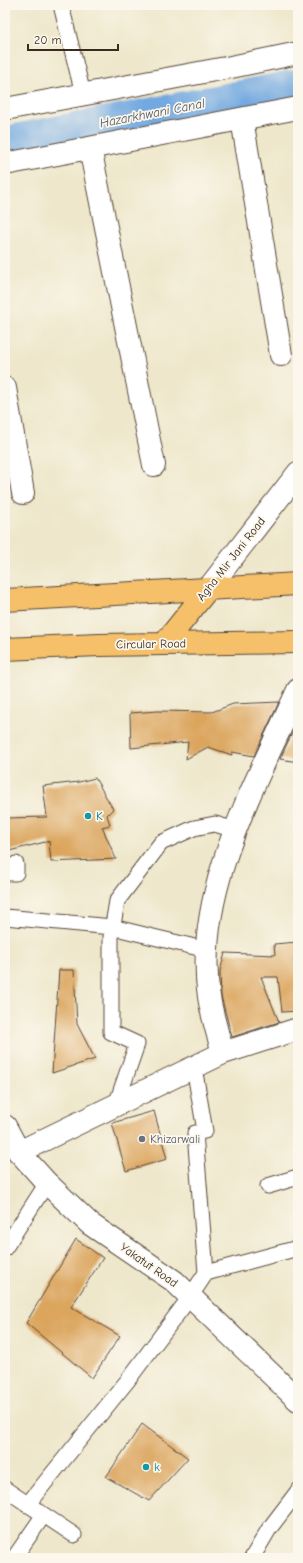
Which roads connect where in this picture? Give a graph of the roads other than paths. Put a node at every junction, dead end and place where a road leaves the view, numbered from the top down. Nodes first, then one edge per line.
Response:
1 (61, 5) edge
2 (298, 53) edge
3 (84, 94) junction
4 (298, 108) edge
5 (5, 109) edge
6 (242, 119) junction
7 (90, 148) junction
8 (5, 164) edge
9 (281, 355) dead end
10 (5, 388) edge
11 (154, 465) dead end
12 (298, 473) edge
13 (23, 494) dead end
14 (298, 584) edge
15 (208, 589) junction
16 (5, 600) edge
17 (298, 642) edge
18 (164, 644) junction
19 (5, 649) edge
20 (298, 690) edge
21 (235, 830) junction
22 (5, 917) edge
23 (112, 927) junction
24 (207, 950) junction
25 (298, 1029) edge
26 (223, 1053) junction
27 (194, 1067) junction
28 (116, 1105) junction
29 (6, 1129) edge
30 (19, 1152) junction
31 (298, 1177) edge
32 (47, 1183) junction
33 (268, 1186) dead end
34 (5, 1248) edge
35 (298, 1248) edge
36 (206, 1273) junction
37 (190, 1297) junction
38 (298, 1400) edge
39 (5, 1489) edge
40 (298, 1492) edge
41 (28, 1505) junction
42 (43, 1516) junction
43 (74, 1535) dead end
44 (14, 1558) edge
45 (252, 1558) edge

1 - 3 lane
2 - 3 street
3 - 5 street
4 - 6 street
6 - 7 street
6 - 9 street
7 - 8 street
7 - 11 street
10 - 13 street
12 - 15 street, Agha Mir Jani Road
14 - 15 main road
15 - 16 main road
15 - 18 main road, Agha Mir Jani Road
17 - 18 main road, Circular Road
18 - 19 main road, Circular Road
20 - 21 street
21 - 23 lane
21 - 24 street
22 - 23 lane
23 - 24 lane
23 - 28 lane
24 - 26 street
25 - 26 street
26 - 27 street
27 - 28 street
27 - 36 lane
28 - 30 street
29 - 30 street, Yakatut Road
30 - 32 street, Yakatut Road
31 - 33 lane
32 - 34 lane
32 - 37 street, Yakatut Road
35 - 36 lane
36 - 37 lane
37 - 38 street, Yakatut Road
37 - 41 lane
39 - 41 lane
40 - 45 lane
41 - 42 lane
42 - 43 lane
42 - 44 lane

